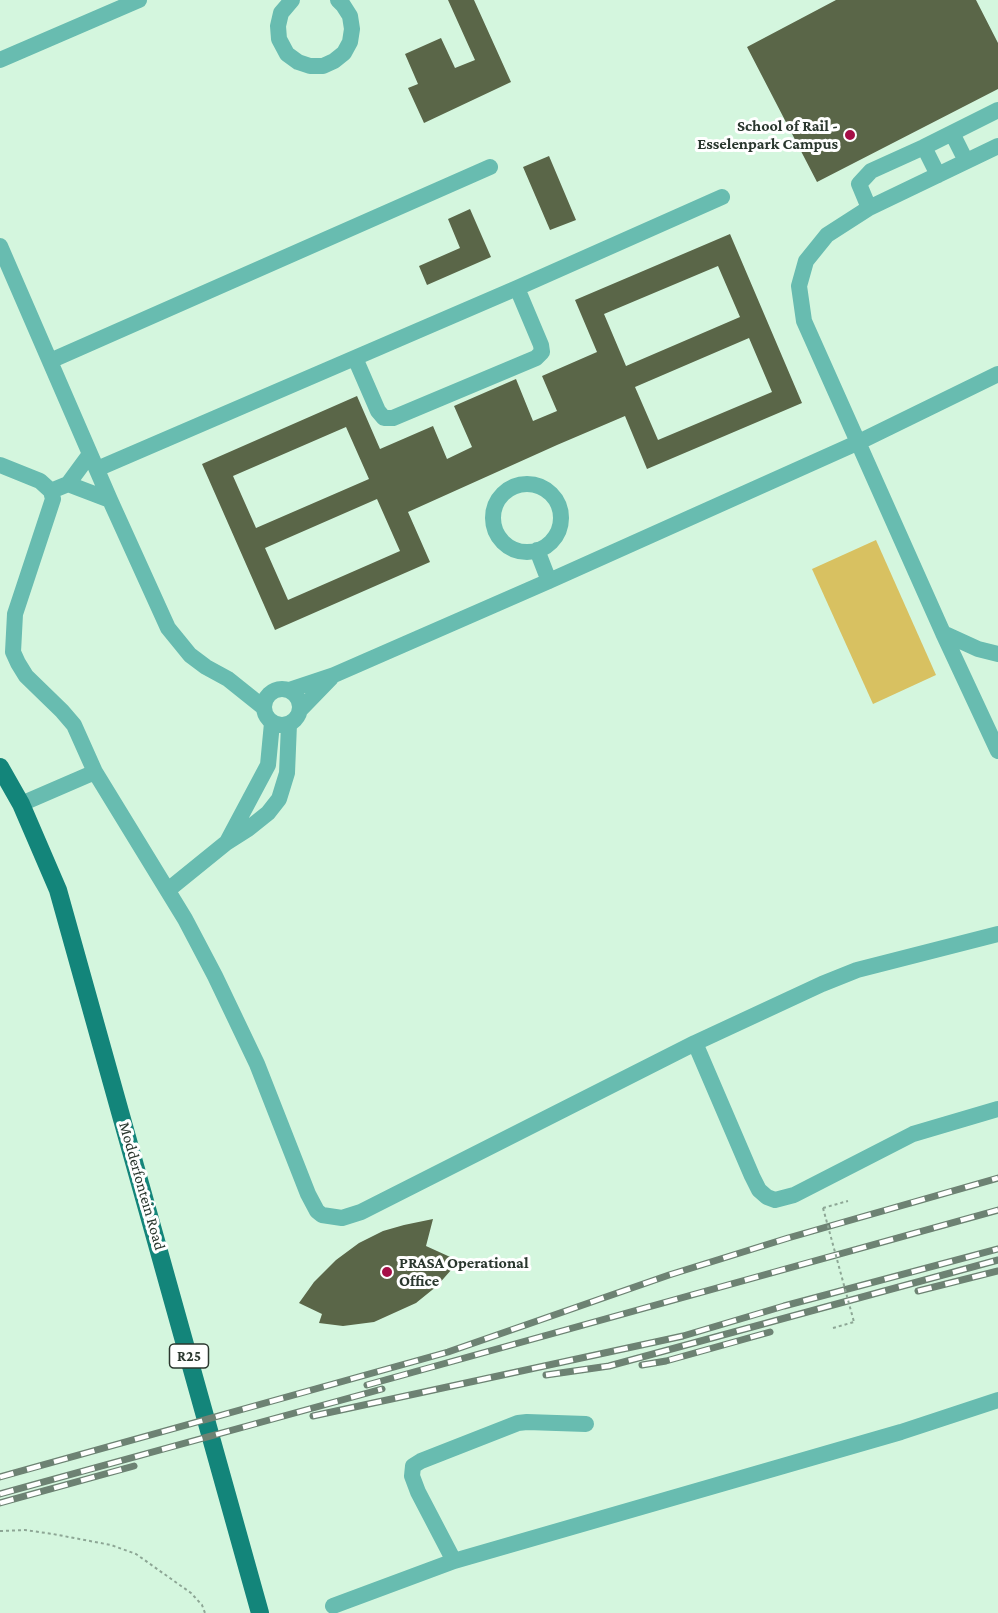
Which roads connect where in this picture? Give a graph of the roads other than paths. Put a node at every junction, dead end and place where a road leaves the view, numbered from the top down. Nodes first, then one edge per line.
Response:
1 (139, 0) edge
2 (292, 0) edge
3 (338, 0) edge
4 (0, 60) edge
5 (998, 110) edge
6 (952, 133) junction
7 (998, 146) edge
8 (924, 147) junction
9 (966, 161) junction
10 (490, 167) dead end
11 (938, 175) junction
12 (722, 196) dead end
13 (869, 208) junction
14 (0, 246) edge
15 (517, 288) junction
16 (355, 358) junction
17 (50, 361) junction
18 (998, 374) edge
19 (859, 442) junction
20 (94, 461) junction
21 (0, 465) edge
22 (68, 484) junction
23 (51, 491) junction
24 (110, 500) junction
25 (537, 550) junction
26 (549, 581) junction
27 (944, 633) junction
28 (998, 654) edge
29 (334, 675) junction
30 (228, 679) junction
31 (289, 690) junction
32 (271, 692) junction
33 (263, 707) junction
34 (300, 710) junction
35 (272, 723) junction
36 (289, 724) junction
37 (998, 751) edge
38 (0, 767) edge
39 (94, 772) junction
40 (259, 784) junction
41 (280, 796) junction
42 (21, 804) junction
43 (226, 843) junction
44 (168, 890) junction
45 (998, 934) edge
46 (695, 1043) junction
47 (998, 1109) edge
48 (998, 1400) edge
49 (586, 1425) dead end
50 (454, 1561) junction
51 (333, 1606) dead end
52 (260, 1613) edge

1 - 4 street
2 - 3 street
5 - 6 street
6 - 8 street
6 - 9 street
7 - 9 street
8 - 11 street
8 - 13 street
9 - 11 street
10 - 17 street
11 - 13 street
12 - 15 street
13 - 19 street
14 - 17 street
15 - 16 street
15 - 16 street
16 - 20 street
17 - 20 street
18 - 19 street
19 - 26 street
19 - 27 street
20 - 22 street
20 - 24 street
21 - 23 street
22 - 23 street
22 - 24 street
23 - 39 street
24 - 30 street
25 - 25 street
25 - 26 street
26 - 29 street
27 - 28 street
27 - 37 street
29 - 31 street
29 - 34 street
30 - 32 street
30 - 33 street
31 - 32 street
31 - 34 street
32 - 33 street
33 - 35 street
34 - 36 street
35 - 36 street
35 - 40 street
36 - 41 street
38 - 42 main road, Modderfontein Road / R25
39 - 42 street
39 - 44 street
40 - 41 street
40 - 43 street
41 - 43 street
42 - 52 main road, Modderfontein Road / R25
43 - 44 street
44 - 46 street
45 - 46 street
46 - 47 street
48 - 50 street
49 - 50 street
50 - 51 street

